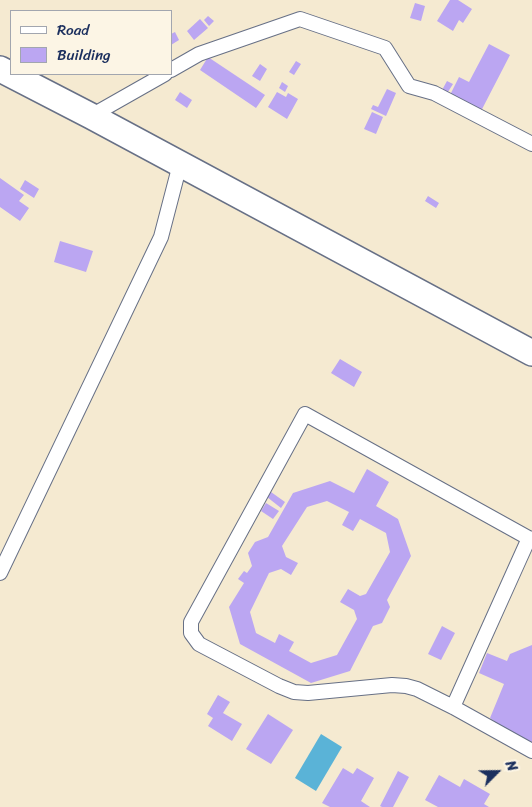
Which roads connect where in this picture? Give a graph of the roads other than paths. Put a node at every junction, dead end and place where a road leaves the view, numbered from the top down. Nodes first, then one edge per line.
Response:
1 (172, 69) edge
2 (12, 75) edge
3 (163, 75) edge
4 (91, 116) junction
5 (532, 144) edge
6 (180, 164) junction
7 (532, 353) edge
8 (530, 539) edge
9 (0, 573) edge
10 (453, 707) junction
11 (532, 751) edge

1 - 5 street
2 - 4 highway
3 - 4 street
4 - 6 highway
6 - 7 highway
6 - 9 street
8 - 10 street
8 - 10 street
10 - 11 street

